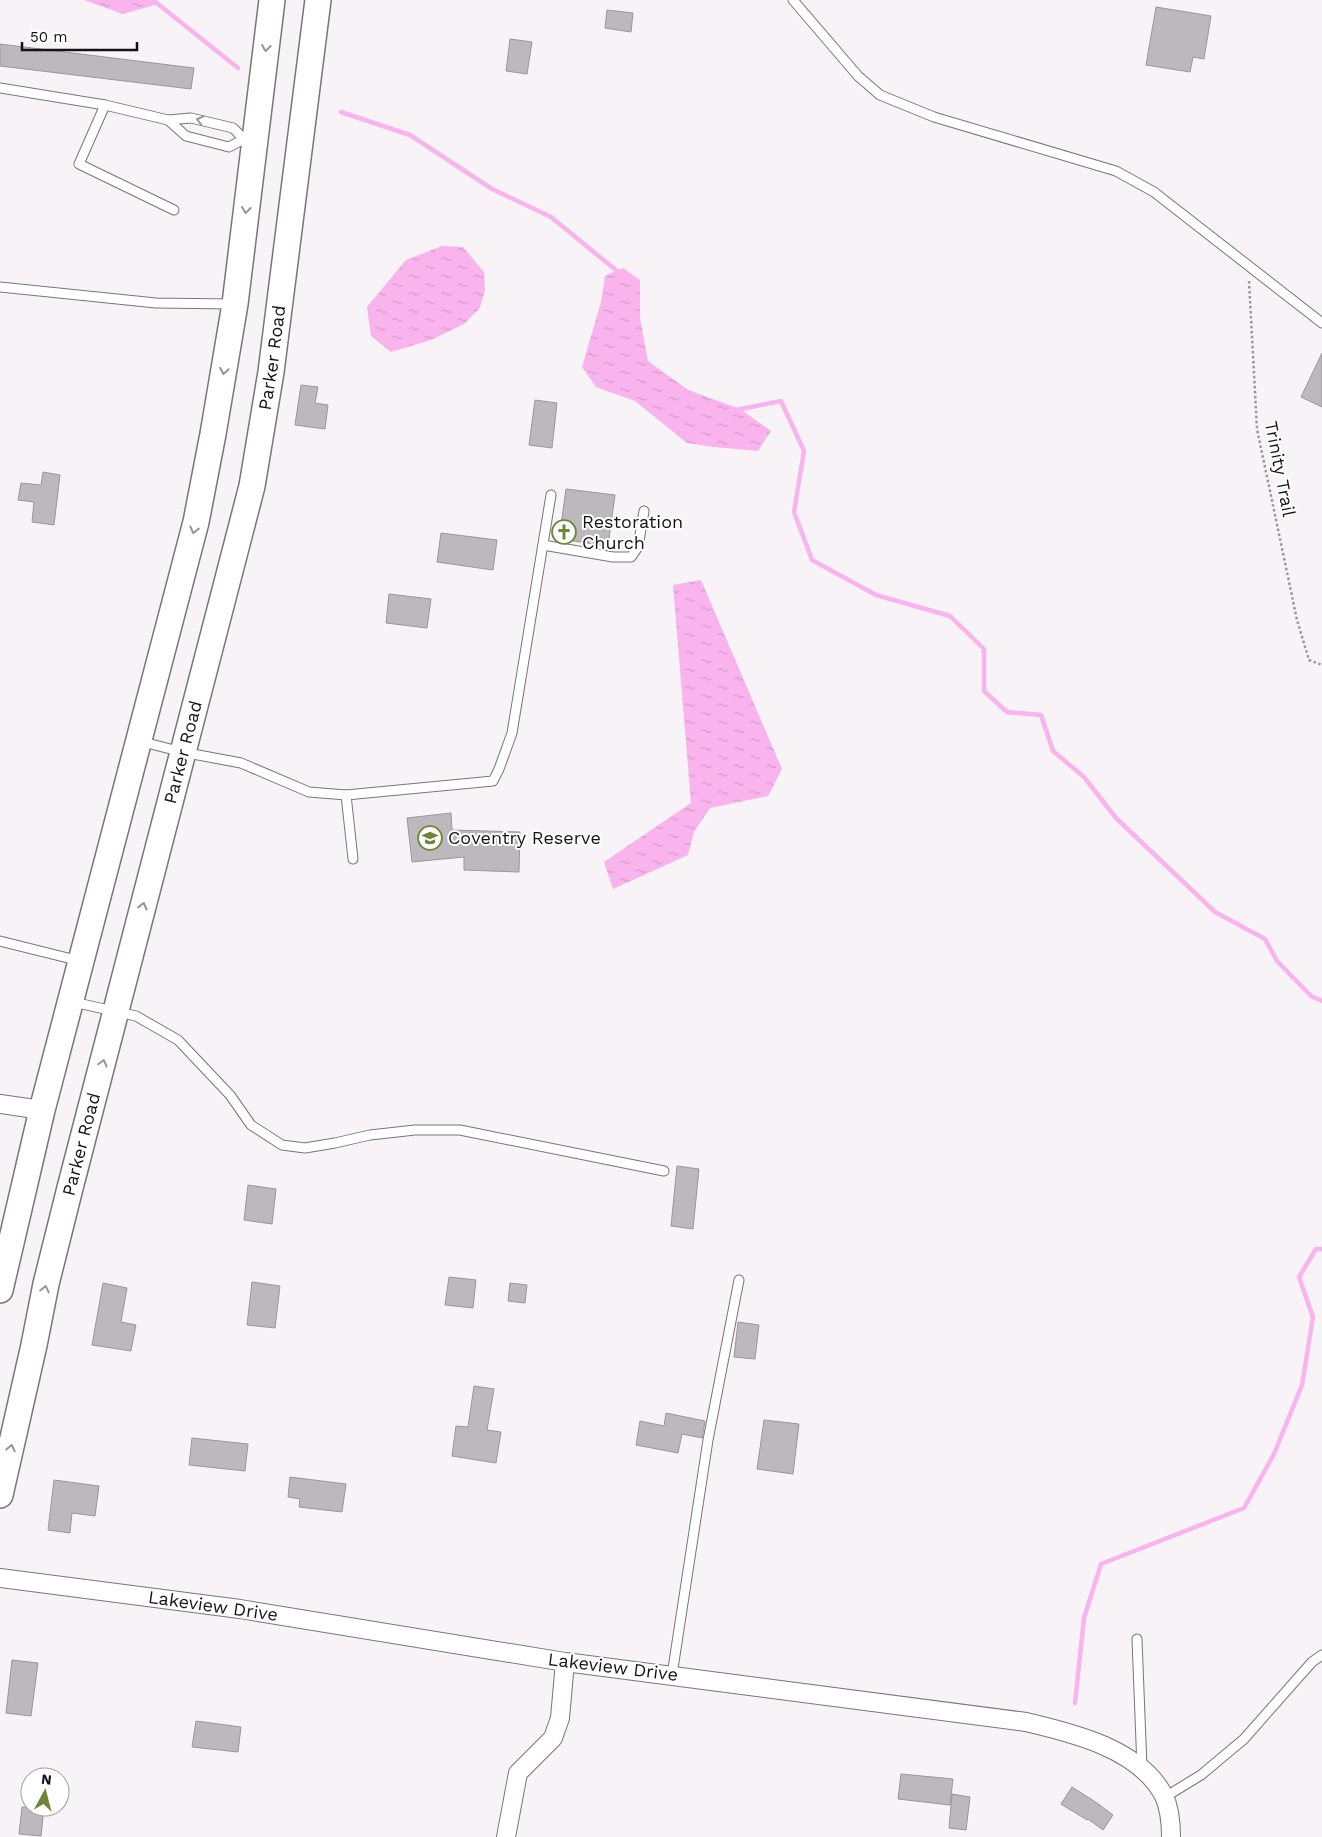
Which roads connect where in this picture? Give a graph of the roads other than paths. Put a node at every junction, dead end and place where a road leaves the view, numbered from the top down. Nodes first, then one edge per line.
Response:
1 (272, 0) edge
2 (318, 0) edge
3 (794, 0) edge
4 (0, 88) edge
5 (106, 105) junction
6 (168, 120) junction
7 (249, 139) junction
8 (174, 210) dead end
9 (0, 287) edge
10 (235, 304) junction
11 (1322, 322) edge
12 (551, 495) dead end
13 (644, 511) dead end
14 (542, 545) junction
15 (139, 741) junction
16 (182, 752) junction
17 (346, 795) junction
18 (354, 859) dead end
19 (0, 941) edge
20 (81, 961) junction
21 (70, 1001) junction
22 (117, 1011) junction
23 (0, 1104) edge
24 (42, 1110) junction
25 (664, 1171) dead end
26 (739, 1280) dead end
27 (0, 1290) edge
28 (0, 1495) edge
29 (0, 1578) edge
30 (1137, 1639) dead end
31 (1322, 1655) edge
32 (565, 1662) junction
33 (672, 1675) junction
34 (1142, 1769) junction
35 (1165, 1798) junction
36 (506, 1837) edge
37 (1171, 1837) edge

1 -> 7 main road
2 - 16 main road, Parker Road
3 - 11 lane
4 - 5 lane
5 - 6 lane
5 - 8 lane
7 -> 6 lane
6 - 7 lane
7 -> 10 main road
9 - 10 lane
10 -> 15 main road
12 - 14 lane
13 - 14 lane
14 - 17 lane
15 - 16 lane
15 - 20 main road
16 - 17 lane
22 -> 16 main road, Parker Road
17 - 18 lane
19 - 20 lane
20 - 21 main road
21 - 22 lane
21 - 24 main road
22 - 25 lane
28 -> 22 main road, Parker Road
23 - 24 street
24 - 27 main road
26 - 33 lane
29 - 32 street, Lakeview Drive
30 - 34 lane
31 - 35 lane
32 - 33 street, Lakeview Drive
32 - 36 street
33 - 34 street, Lakeview Drive
34 - 35 street, Lakeview Drive
35 - 37 street, Lakeview Drive

